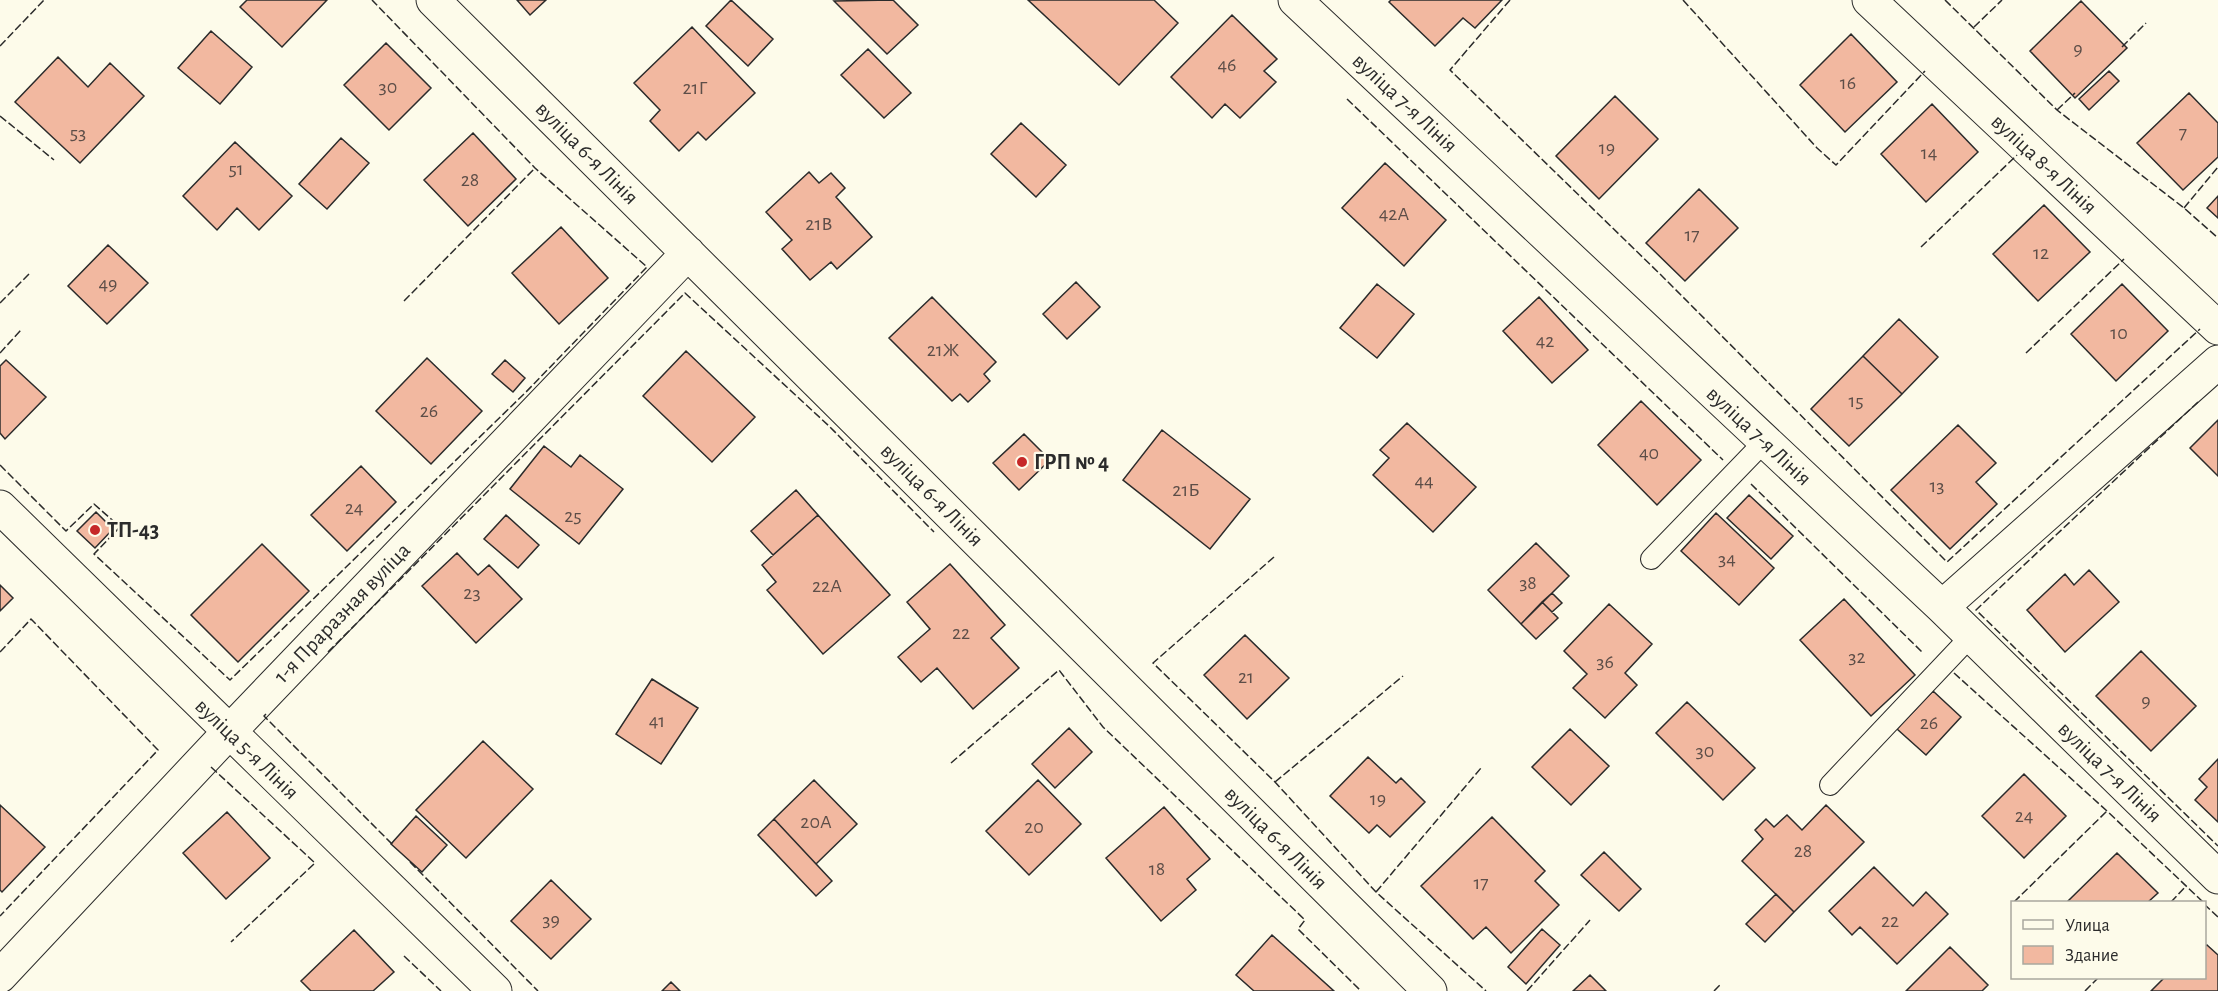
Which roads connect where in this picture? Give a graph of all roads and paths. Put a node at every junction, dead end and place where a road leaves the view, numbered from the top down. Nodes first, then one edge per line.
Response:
1 (433, 0) edge
2 (1295, 0) edge
3 (1869, 0) edge
4 (688, 253) junction
5 (2218, 328) edge
6 (2218, 362) edge
7 (1765, 441) junction
8 (0, 507) edge
9 (1651, 559) dead end
10 (1942, 607) junction
11 (1971, 636) junction
12 (228, 732) junction
13 (1830, 785) dead end
14 (2218, 877) edge
15 (0, 976) edge
16 (495, 991) edge
17 (1430, 991) edge

1 - 4 street, вуліца 6-я Лінія
2 - 7 street, вуліца 7-я Лінія
3 - 5 street, вуліца 8-я Лінія
4 - 12 street, 1-я Праразная вуліца
4 - 17 street, вуліца 6-я Лінія
6 - 10 street
7 - 9 lane
7 - 10 street, вуліца 7-я Лінія
8 - 12 street, вуліца 5-я Лінія
10 - 11 street, вуліца 7-я Лінія
11 - 13 lane
11 - 14 street, вуліца 7-я Лінія
12 - 15 street, 1-я Праразная вуліца
12 - 16 street, вуліца 5-я Лінія

